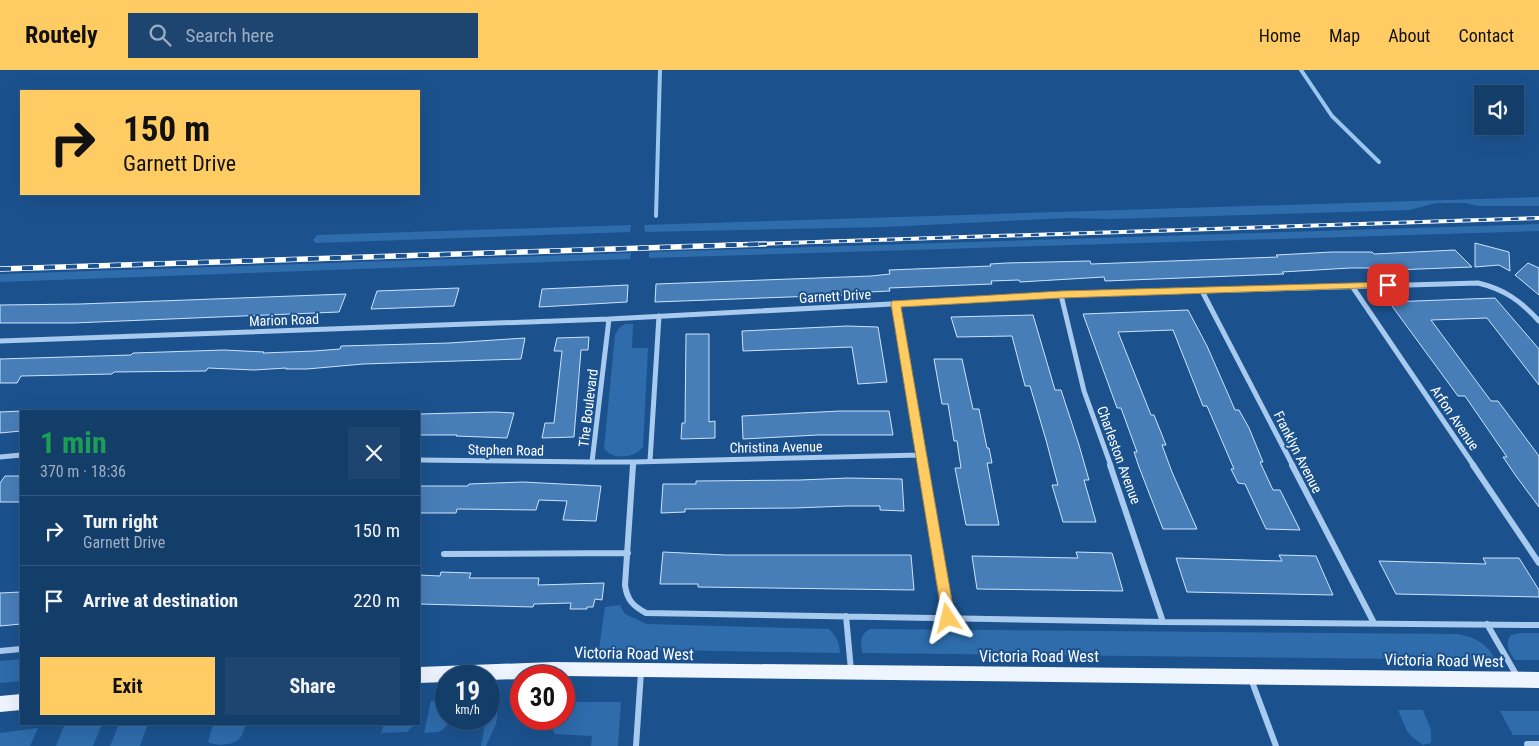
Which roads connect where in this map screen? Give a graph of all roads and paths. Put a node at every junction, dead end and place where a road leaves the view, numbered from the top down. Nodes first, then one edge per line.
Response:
1 (1352, 286) junction
2 (1202, 291) junction
3 (1061, 295) junction
4 (896, 304) junction
5 (659, 316) junction
6 (609, 319) junction
7 (569, 320) joint
8 (1539, 321) edge
9 (0, 341) edge
10 (20, 455) edge
11 (920, 455) junction
12 (0, 457) edge
13 (420, 460) edge
14 (592, 462) junction
15 (633, 462) junction
16 (650, 462) junction
17 (628, 553) junction
18 (444, 554) dead end
19 (1539, 563) edge
20 (846, 616) junction
21 (948, 618) junction
22 (1163, 622) junction
23 (1374, 623) junction
24 (1487, 624) junction
25 (1539, 625) edge
26 (20, 649) edge
27 (0, 651) edge
28 (641, 671) junction
29 (851, 674) junction
30 (420, 675) edge
31 (1250, 676) junction
32 (1519, 680) junction
33 (1539, 680) edge
34 (20, 702) edge
35 (0, 704) edge
36 (1527, 744) dead end
37 (1539, 744) edge
38 (636, 746) edge
39 (1276, 746) edge

1 - 2 street, Garnett Drive
1 - 8 street, Garnett Drive
1 - 19 street, Arfon Avenue
2 - 3 street, Garnett Drive
2 - 23 street, Franklyn Avenue
3 - 4 street, Garnett Drive
3 - 22 street, Charleston Avenue
4 - 5 street, Garnett Drive
4 - 11 street
5 - 6 street, Garnett Drive
5 - 16 street
6 - 7 street, Garnett Drive
6 - 14 street, The Boulevard
7 - 9 street, Marion Road
10 - 12 street
11 - 16 street, Christina Avenue
11 - 21 street
13 - 14 street, Stephen Road
14 - 15 street, The Boulevard
15 - 16 street, Christina Avenue
15 - 17 street
17 - 18 street
17 - 20 street
20 - 21 street
20 - 29 street
21 - 22 street
22 - 23 street
23 - 24 street
24 - 25 street
24 - 32 street
26 - 27 street
28 - 29 main road, Victoria Road West
28 - 30 main road, Victoria Road West
28 - 38 street
29 - 31 main road, Victoria Road West
31 - 32 main road, Victoria Road West
31 - 39 street
32 - 33 main road, Victoria Road West
34 - 35 main road
36 - 37 street

